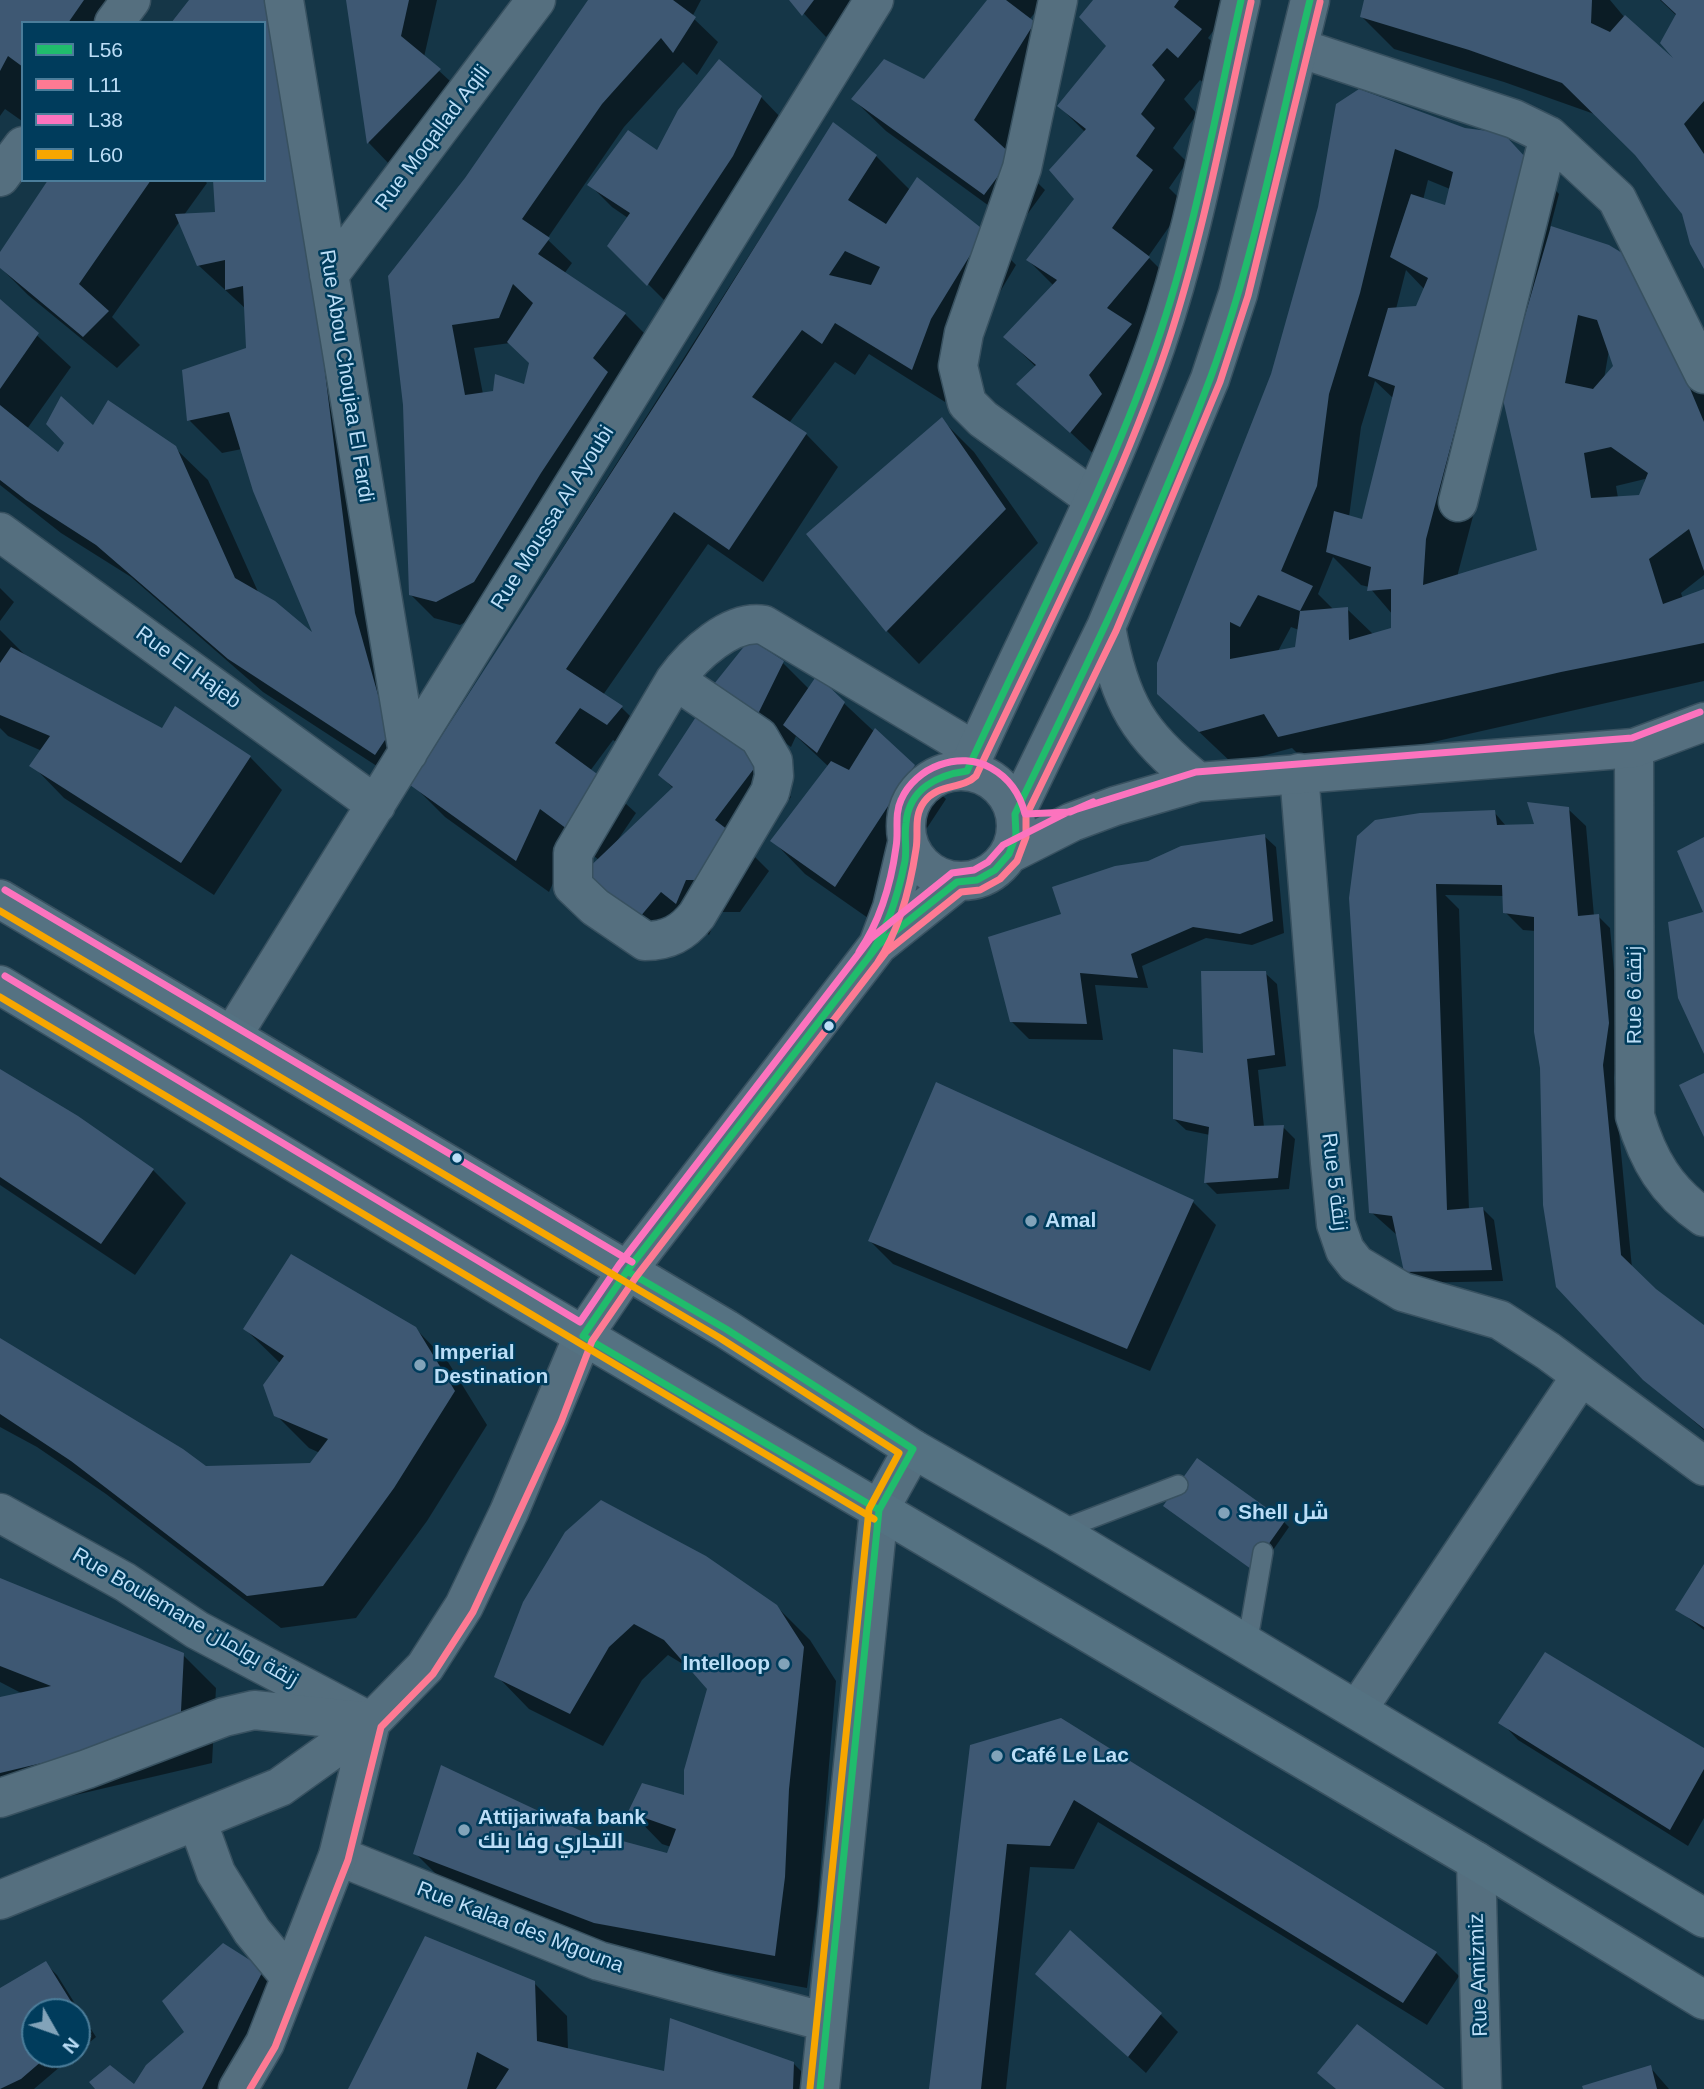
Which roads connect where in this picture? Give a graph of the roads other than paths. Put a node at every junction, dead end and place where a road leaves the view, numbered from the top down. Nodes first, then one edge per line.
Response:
1 (131, 0) edge
2 (284, 0) edge
3 (536, 0) edge
4 (874, 0) edge
5 (1058, 0) edge
6 (1241, 0) edge
7 (1310, 0) edge
8 (115, 21) edge
9 (1299, 48) junction
10 (1549, 136) junction
11 (21, 149) edge
12 (0, 177) edge
13 (330, 275) junction
14 (1704, 374) edge
15 (1094, 499) junction
16 (1458, 502) dead end
17 (0, 532) edge
18 (1107, 627) junction
19 (675, 680) junction
20 (1704, 722) edge
21 (1634, 748) junction
22 (408, 753) junction
23 (971, 761) junction
24 (1299, 773) junction
25 (1198, 782) junction
26 (376, 805) junction
27 (1013, 831) junction
28 (907, 844) junction
29 (957, 882) junction
30 (0, 900) edge
31 (878, 945) junction
32 (0, 985) edge
33 (232, 1036) junction
34 (1704, 1217) edge
35 (627, 1271) junction
36 (583, 1336) junction
37 (1581, 1376) junction
38 (913, 1449) junction
39 (1704, 1466) edge
40 (1178, 1485) dead end
41 (880, 1510) junction
42 (0, 1513) edge
43 (1057, 1531) junction
44 (1263, 1552) dead end
45 (1248, 1645) junction
46 (1357, 1710) junction
47 (371, 1722) junction
48 (0, 1798) edge
49 (198, 1823) junction
50 (338, 1856) junction
51 (1476, 1861) junction
52 (0, 1900) edge
53 (1704, 1918) edge
54 (290, 1978) junction
55 (1704, 2000) edge
56 (826, 2022) junction
57 (238, 2089) edge
58 (820, 2089) edge
59 (1482, 2089) edge

1 - 8 street
2 - 13 street, Rue Abou Choujaa El Fardi
3 - 13 street, Rue Moqallad Aqili
4 - 22 street, Rue Moussa Al Ayoubi
5 - 15 street
6 - 15 street
7 - 9 street
9 - 10 street
9 - 18 street
10 - 14 street
10 - 16 street
11 - 12 street
13 - 22 street, Rue Abou Choujaa El Fardi
15 - 23 street
17 - 26 street, Rue El Hajeb
18 - 25 street
18 - 27 street
19 - 19 street
19 - 23 street
20 - 21 street
21 - 24 street
21 - 34 street, Rue 6 زنقة
22 - 26 street, Rue Moussa Al Ayoubi
23 - 27 street
23 - 28 street
24 - 25 street
24 - 37 street, Rue 5 زنقة
25 - 27 street
26 - 33 street, Rue Moussa Al Ayoubi
27 - 29 street
28 - 29 street
28 - 31 street
29 - 31 street
30 - 33 main road
31 - 35 street
32 - 36 main road
33 - 35 main road
35 - 36 street
35 - 38 main road
36 - 41 main road
36 - 47 street
37 - 39 street, Rue 5 زنقة
37 - 46 street
38 - 41 street
38 - 43 main road
40 - 43 lane
41 - 51 main road
41 - 56 street
42 - 47 street, Rue Boulemane زنقة بولمان
43 - 45 main road
44 - 45 lane
45 - 46 main road
46 - 53 main road
47 - 48 street
47 - 49 street
47 - 50 street
49 - 52 street
49 - 54 street
50 - 54 street
50 - 56 street, Rue Kalaa des Mgouna
51 - 55 main road
51 - 59 street, Rue Amizmiz
54 - 57 street
56 - 58 street

